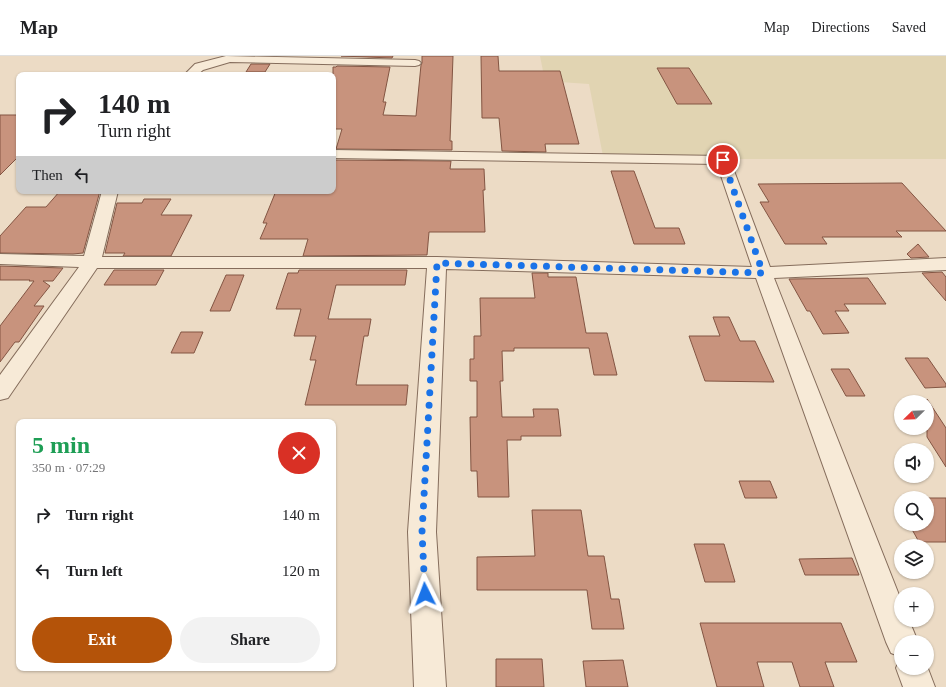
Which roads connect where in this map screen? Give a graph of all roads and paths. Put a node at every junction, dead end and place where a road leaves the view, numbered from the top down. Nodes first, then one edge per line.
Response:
1 (231, 58) edge
2 (415, 63) dead end
3 (193, 72) edge
4 (336, 154) edge
5 (109, 194) edge
6 (0, 260) edge
7 (92, 262) junction
8 (437, 263) junction
9 (946, 264) edge
10 (763, 273) junction
11 (0, 392) edge
12 (899, 635) edge
13 (915, 675) edge
14 (430, 687) edge
15 (919, 687) edge

1 - 2 street
1 - 3 street
4 - 10 street
5 - 7 street
6 - 7 street
7 - 8 street
7 - 11 street
8 - 10 street
8 - 14 street
9 - 10 street
10 - 12 street
13 - 15 street

